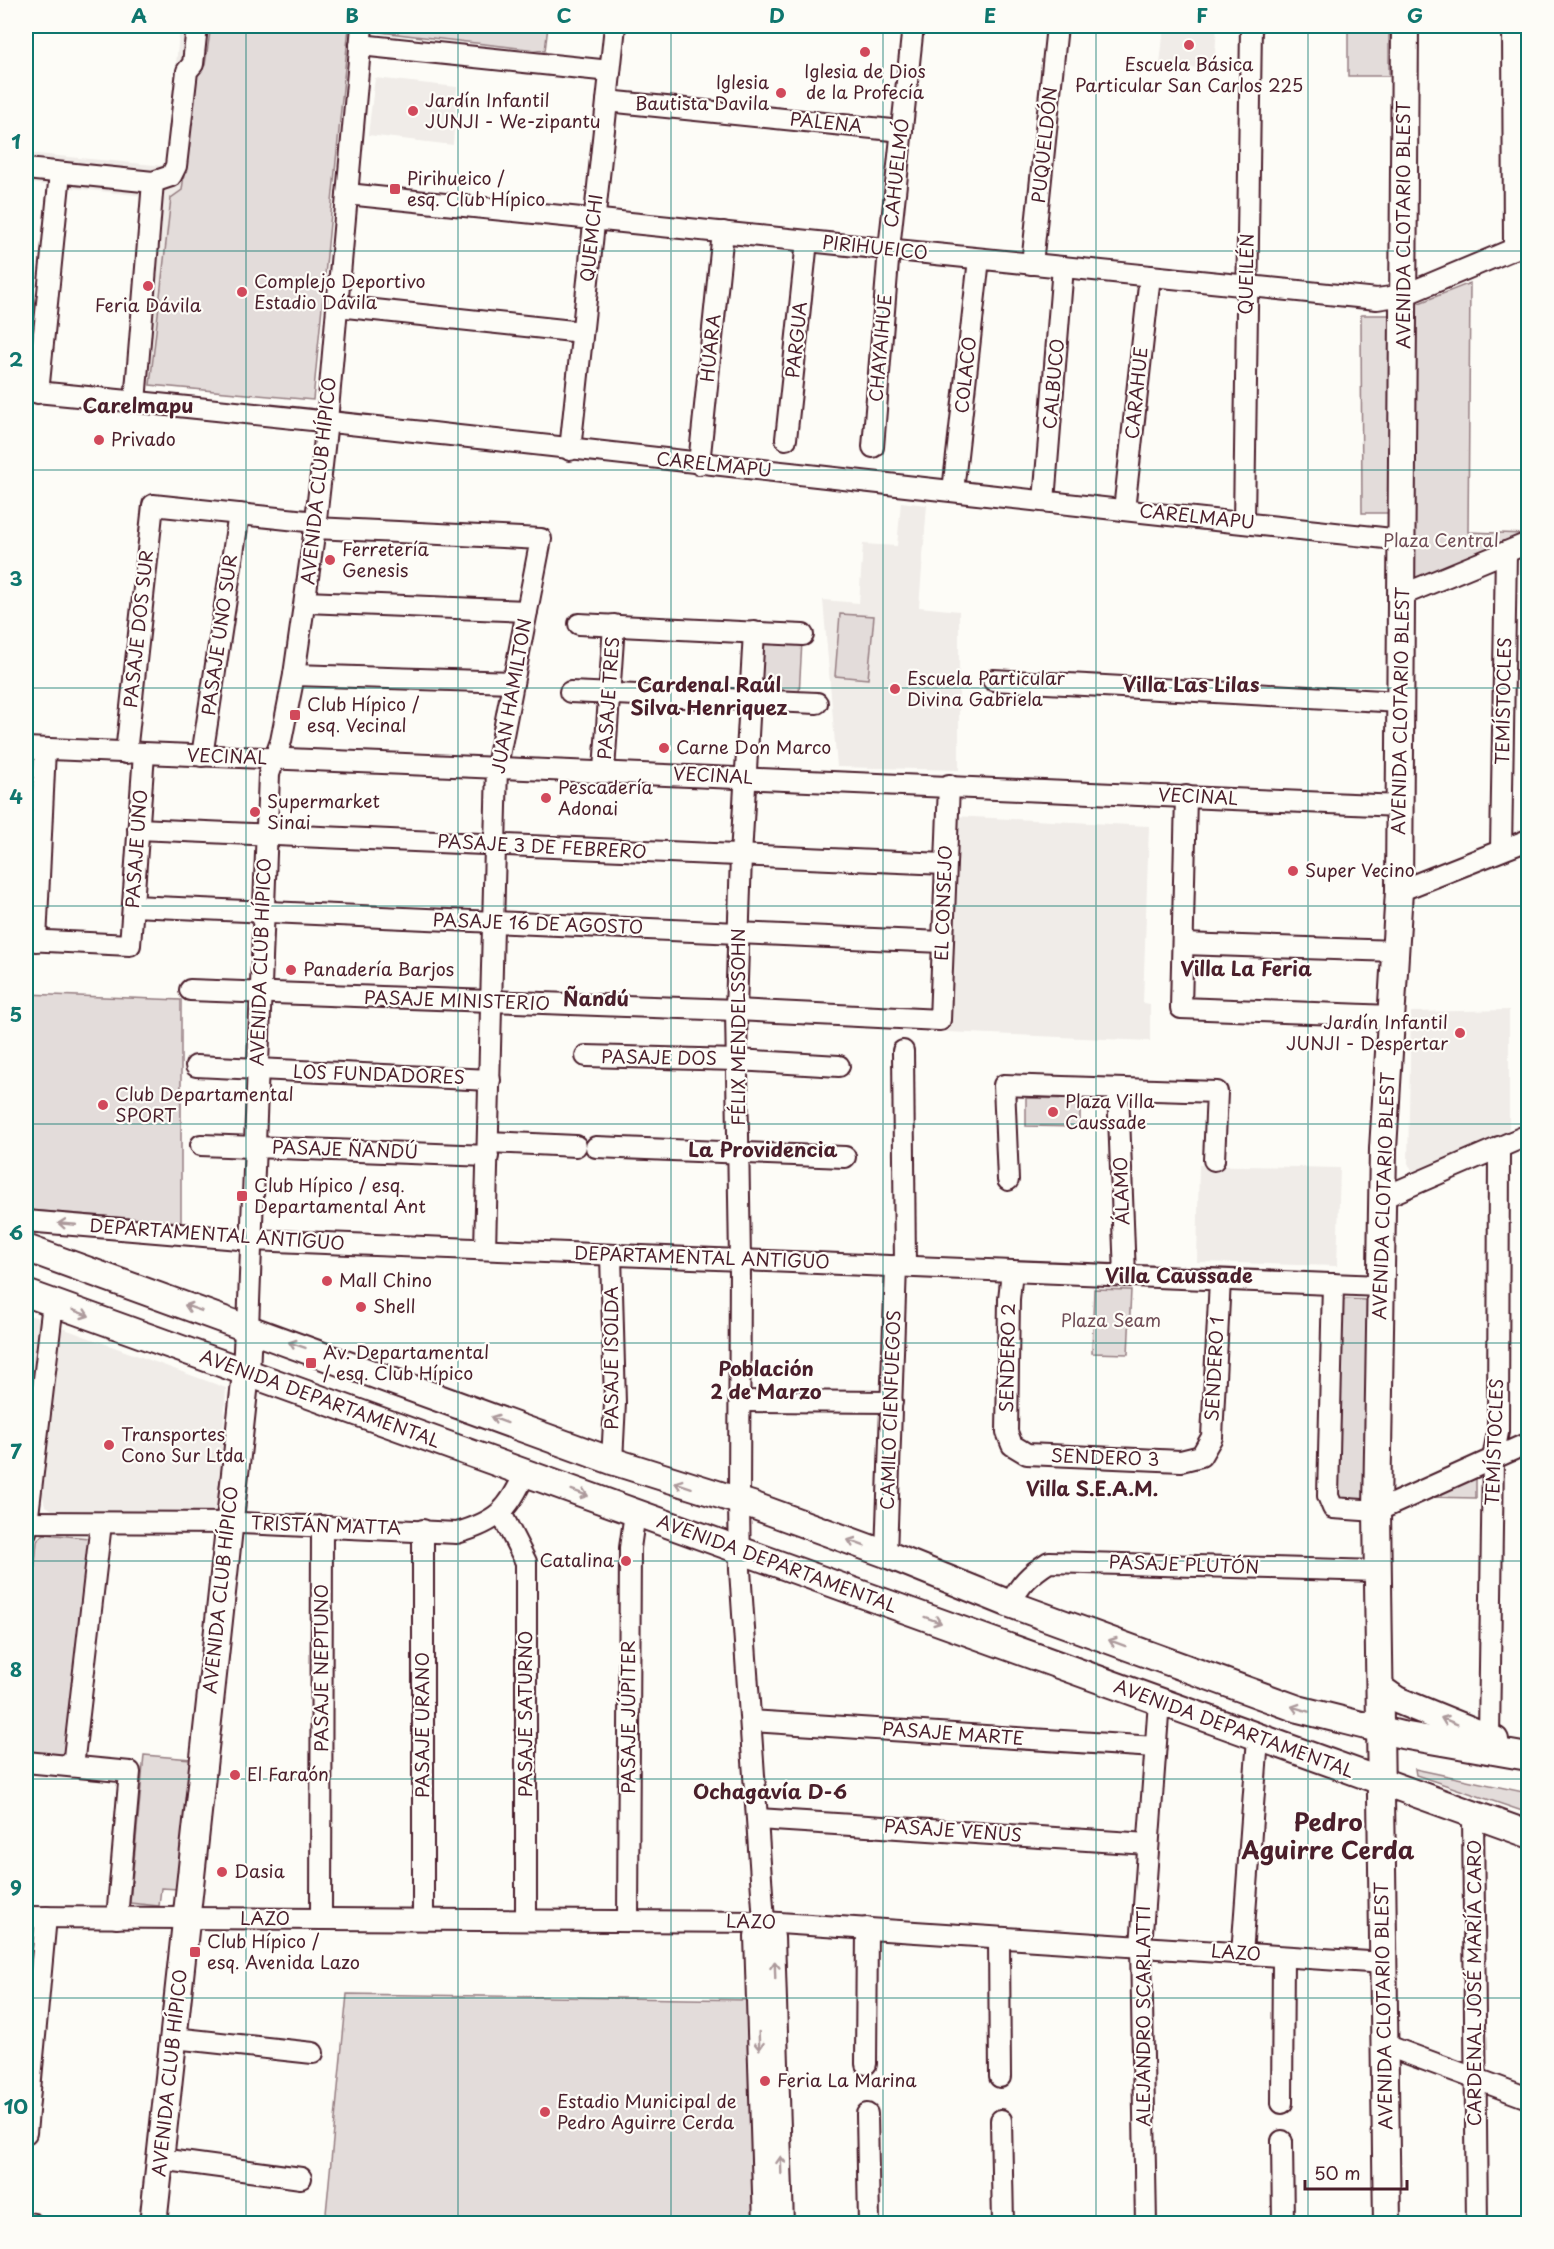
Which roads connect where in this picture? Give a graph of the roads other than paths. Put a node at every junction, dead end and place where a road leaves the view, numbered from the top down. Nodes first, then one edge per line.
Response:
1 (197, 26) edge
2 (615, 26) edge
3 (913, 26) edge
4 (1057, 26) edge
5 (1251, 26) edge
6 (1405, 26) edge
7 (1513, 26) edge
8 (361, 35) edge
9 (610, 71) junction
10 (607, 100) junction
11 (902, 131) junction
12 (26, 169) edge
13 (60, 173) junction
14 (153, 182) junction
15 (347, 194) junction
16 (594, 219) junction
17 (723, 232) junction
18 (807, 241) junction
19 (1521, 246) edge
20 (889, 249) junction
21 (979, 259) junction
22 (1032, 264) junction
23 (1063, 267) junction
24 (1150, 276) junction
25 (1247, 286) junction
26 (1404, 295) junction
27 (337, 306) junction
28 (582, 332) junction
29 (32, 392) edge
30 (135, 402) junction
31 (327, 421) junction
32 (786, 439) dead end
33 (873, 447) dead end
34 (570, 450) junction
35 (699, 464) junction
36 (953, 491) junction
37 (1044, 501) junction
38 (1124, 510) junction
39 (238, 514) junction
40 (1244, 522) junction
41 (315, 525) junction
42 (1403, 540) junction
43 (1528, 543) edge
44 (1506, 552) junction
45 (1402, 596) junction
46 (305, 602) junction
47 (527, 611) junction
48 (579, 624) dead end
49 (614, 625) junction
50 (754, 632) junction
51 (803, 634) dead end
52 (294, 675) junction
53 (993, 680) dead end
54 (513, 682) junction
55 (570, 692) dead end
56 (609, 693) junction
57 (752, 700) junction
58 (1401, 702) junction
59 (817, 703) dead end
60 (26, 748) edge
61 (45, 749) junction
62 (135, 753) junction
63 (202, 756) junction
64 (273, 760) junction
65 (497, 766) junction
66 (604, 771) junction
67 (746, 778) junction
68 (949, 785) junction
69 (1186, 796) junction
70 (1400, 806) junction
71 (138, 829) junction
72 (266, 836) junction
73 (1528, 840) edge
74 (495, 845) junction
75 (1501, 850) junction
76 (741, 856) junction
77 (945, 864) junction
78 (1399, 891) junction
79 (133, 906) junction
80 (264, 912) junction
81 (493, 922) junction
82 (738, 932) junction
83 (31, 940) edge
84 (942, 942) junction
85 (1183, 944) junction
86 (1396, 951) junction
87 (190, 990) dead end
88 (260, 993) junction
89 (491, 1002) junction
90 (736, 1010) junction
91 (1392, 1016) junction
92 (939, 1020) joint
93 (903, 1051) dead end
94 (586, 1056) dead end
95 (737, 1060) junction
96 (196, 1066) dead end
97 (839, 1066) dead end
98 (257, 1070) junction
99 (490, 1080) junction
100 (1118, 1089) junction
101 (1528, 1135) edge
102 (201, 1145) dead end
103 (576, 1146) dead end
104 (254, 1147) junction
105 (596, 1147) dead end
106 (1499, 1147) junction
107 (488, 1149) junction
108 (739, 1151) junction
109 (845, 1157) dead end
110 (1214, 1160) dead end
111 (1008, 1180) dead end
112 (1382, 1197) junction
113 (26, 1221) edge
114 (251, 1240) junction
115 (26, 1248) edge
116 (485, 1249) junction
117 (611, 1255) junction
118 (740, 1260) junction
119 (901, 1266) junction
120 (1124, 1267) junction
121 (1012, 1271) junction
122 (1220, 1280) junction
123 (1333, 1284) junction
124 (1380, 1286) junction
125 (26, 1293) edge
126 (53, 1303) junction
127 (248, 1328) junction
128 (246, 1373) junction
129 (740, 1401) junction
130 (892, 1402) junction
131 (1528, 1443) edge
132 (1012, 1445) joint
133 (1201, 1456) joint
134 (1493, 1458) junction
135 (612, 1461) junction
136 (525, 1473) junction
137 (739, 1502) junction
138 (1377, 1511) junction
139 (501, 1513) junction
140 (635, 1513) junction
141 (101, 1522) junction
142 (228, 1524) junction
143 (26, 1526) edge
144 (322, 1526) junction
145 (423, 1530) junction
146 (739, 1551) junction
147 (886, 1554) junction
148 (1378, 1571) junction
149 (1010, 1604) junction
150 (1380, 1688) junction
151 (1159, 1702) junction
152 (750, 1721) junction
153 (1381, 1730) junction
154 (1489, 1737) junction
155 (1258, 1738) junction
156 (1155, 1747) junction
157 (1525, 1756) edge
158 (26, 1762) edge
159 (73, 1766) junction
160 (1381, 1782) junction
161 (1473, 1815) junction
162 (758, 1818) junction
163 (1528, 1834) edge
164 (1148, 1844) junction
165 (26, 1917) edge
166 (46, 1917) junction
167 (117, 1918) junction
168 (186, 1918) junction
169 (321, 1919) junction
170 (423, 1919) junction
171 (526, 1920) junction
172 (628, 1921) junction
173 (764, 1922) junction
174 (867, 1928) junction
175 (999, 1939) junction
176 (1141, 1946) junction
177 (1242, 1954) junction
178 (1283, 1957) junction
179 (1384, 1963) junction
180 (174, 2038) junction
181 (1385, 2045) junction
182 (313, 2053) dead end
183 (866, 2064) dead end
184 (1000, 2077) dead end
185 (1476, 2079) junction
186 (1528, 2098) edge
187 (1282, 2103) dead end
188 (867, 2114) dead end
189 (1001, 2120) dead end
190 (26, 2133) edge
191 (1282, 2141) dead end
192 (160, 2159) junction
193 (301, 2178) dead end
194 (26, 2223) edge
195 (33, 2223) edge
196 (153, 2223) edge
197 (764, 2223) edge
198 (783, 2223) edge
199 (869, 2223) edge
200 (1003, 2223) edge
201 (1146, 2223) edge
202 (1283, 2223) edge
203 (1387, 2223) edge
204 (1477, 2223) edge

1 - 14 street
2 - 9 street, QUEMCHI
3 - 11 street, CAHUELMÓ
4 - 22 street, PUQUELDÓN
5 - 25 street, QUEILÉN
6 - 26 main road, AVENIDA CLOTARIO BLEST
7 - 19 street
8 - 9 street
8 - 15 street, AVENIDA CLUB HÍPICO
9 - 10 street, QUEMCHI
10 - 11 street, PALENA
10 - 16 street, QUEMCHI
11 - 20 street, CAHUELMÓ
12 - 13 street
13 - 14 street
13 - 29 street
14 - 30 street
15 - 16 street, PIRIHUEICO
15 - 27 street, AVENIDA CLUB HÍPICO
16 - 17 street, PIRIHUEICO
16 - 28 street, QUEMCHI
17 - 18 street, PIRIHUEICO
17 - 35 street, HUARA
18 - 20 street, PIRIHUEICO
18 - 32 street, PARGUA
19 - 26 street, PIRIHUEICO
20 - 21 street, PIRIHUEICO
20 - 33 street, CHAYAIHUE
21 - 22 street, PIRIHUEICO
21 - 36 street, COLACO
22 - 23 street, PIRIHUEICO
23 - 24 street, PIRIHUEICO
23 - 37 street, CALBUCO
24 - 25 street, PIRIHUEICO
24 - 38 street, CARAHUE
25 - 26 street, PIRIHUEICO
25 - 40 street, QUEILÉN
26 - 42 main road, AVENIDA CLOTARIO BLEST
27 - 28 street
27 - 31 street, AVENIDA CLUB HÍPICO
28 - 34 street, QUEMCHI
29 - 30 street, CARELMAPU
30 - 31 street, CARELMAPU
31 - 34 street, CARELMAPU
31 - 41 street, AVENIDA CLUB HÍPICO
34 - 35 street, CARELMAPU
35 - 36 street, CARELMAPU
36 - 37 street, CARELMAPU
37 - 38 street, CARELMAPU
38 - 40 street, CARELMAPU
39 - 41 street
39 - 62 street, PASAJE DOS SUR
39 - 63 street, PASAJE UNO SUR
40 - 42 street, CARELMAPU
41 - 46 street, AVENIDA CLUB HÍPICO
41 - 47 street, JUAN HAMILTON
42 - 45 main road, AVENIDA CLOTARIO BLEST
43 - 44 street
44 - 45 street
44 - 75 street, TEMÍSTOCLES
45 - 58 main road, AVENIDA CLOTARIO BLEST
46 - 47 street
46 - 52 street, AVENIDA CLUB HÍPICO
47 - 54 street, JUAN HAMILTON
48 - 49 street
49 - 50 street
49 - 56 street, PASAJE TRES
50 - 51 street
50 - 57 street, FÉLIX MENDELSSOHN
52 - 54 street
52 - 64 street, AVENIDA CLUB HÍPICO
53 - 58 street
54 - 65 street, JUAN HAMILTON
55 - 56 street
56 - 57 street
56 - 66 street, PASAJE TRES
57 - 59 street
57 - 67 street, FÉLIX MENDELSSOHN
58 - 70 main road, AVENIDA CLOTARIO BLEST
60 - 61 street, VECINAL
61 - 62 street, VECINAL
61 - 83 street
62 - 63 street, VECINAL
62 - 71 street, PASAJE UNO
63 - 64 street, VECINAL
64 - 65 street, VECINAL
64 - 72 street, AVENIDA CLUB HÍPICO
65 - 66 street, VECINAL
65 - 74 street, JUAN HAMILTON
66 - 67 street, VECINAL
67 - 68 street, VECINAL
67 - 76 street, FÉLIX MENDELSSOHN
68 - 69 street, VECINAL
68 - 77 street, EL CONSEJO
69 - 70 street, VECINAL
69 - 85 street
70 - 78 main road, AVENIDA CLOTARIO BLEST
71 - 72 street, PASAJE 3 DE FEBRERO
71 - 79 street, PASAJE UNO
72 - 74 street, PASAJE 3 DE FEBRERO
72 - 80 street, AVENIDA CLUB HÍPICO
73 - 75 street
74 - 76 street, PASAJE 3 DE FEBRERO
74 - 81 street, JUAN HAMILTON
75 - 78 street
76 - 77 street, PASAJE 3 DE FEBRERO
76 - 82 street, FÉLIX MENDELSSOHN
77 - 84 street, EL CONSEJO
78 - 86 main road, AVENIDA CLOTARIO BLEST
79 - 80 street, PASAJE 16 DE AGOSTO
79 - 83 street, PASAJE UNO
80 - 81 street, PASAJE 16 DE AGOSTO
80 - 88 street, AVENIDA CLUB HÍPICO
81 - 82 street, PASAJE 16 DE AGOSTO
81 - 89 street, JUAN HAMILTON
82 - 84 street, PASAJE 16 DE AGOSTO
82 - 90 street, FÉLIX MENDELSSOHN
84 - 92 street, EL CONSEJO
85 - 86 street
85 - 91 street
86 - 91 main road, AVENIDA CLOTARIO BLEST
87 - 88 street, PASAJE MINISTERIO
88 - 89 street, PASAJE MINISTERIO
88 - 98 street, AVENIDA CLUB HÍPICO
89 - 90 street, PASAJE MINISTERIO
89 - 99 street, JUAN HAMILTON
90 - 92 street, PASAJE MINISTERIO
90 - 95 street, FÉLIX MENDELSSOHN
91 - 112 main road, AVENIDA CLOTARIO BLEST
93 - 119 street, CAMILO CIENFUEGOS
94 - 95 street, PASAJE DOS
95 - 97 street, PASAJE DOS
95 - 108 street, FÉLIX MENDELSSOHN
96 - 98 street, LOS FUNDADORES
98 - 99 street, LOS FUNDADORES
98 - 104 street, AVENIDA CLUB HÍPICO
99 - 107 street, JUAN HAMILTON
100 - 110 street
100 - 111 street
100 - 120 street, ÁLAMO
101 - 106 street
102 - 104 street, PASAJE ÑANDÚ
103 - 107 street, PASAJE ÑANDÚ
104 - 107 street, PASAJE ÑANDÚ
104 - 114 street, AVENIDA CLUB HÍPICO
105 - 108 street
106 - 112 street
106 - 134 street, TEMÍSTOCLES
107 - 116 street, JUAN HAMILTON
108 - 109 street
108 - 118 street, FÉLIX MENDELSSOHN
112 - 124 main road, AVENIDA CLOTARIO BLEST
114 -> 113 street, DEPARTAMENTAL ANTIGUO
114 - 116 street, DEPARTAMENTAL ANTIGUO
114 - 127 street, AVENIDA CLUB HÍPICO
127 -> 115 main road
116 - 117 street, DEPARTAMENTAL ANTIGUO
117 - 118 street, DEPARTAMENTAL ANTIGUO
117 - 135 street, PASAJE ISOLDA
118 - 119 street, DEPARTAMENTAL ANTIGUO
118 - 129 street, FÉLIX MENDELSSOHN
119 - 121 street, DEPARTAMENTAL ANTIGUO
119 - 130 street, CAMILO CIENFUEGOS
120 - 121 street, DEPARTAMENTAL ANTIGUO
120 - 122 street, DEPARTAMENTAL ANTIGUO
121 - 132 street, SENDERO 2
122 - 123 street, DEPARTAMENTAL ANTIGUO
122 - 133 street, SENDERO 1
123 - 124 street, DEPARTAMENTAL ANTIGUO
123 - 138 street
124 - 138 main road, AVENIDA CLOTARIO BLEST
125 - 126 main road, AVENIDA DEPARTAMENTAL
126 -> 128 main road, AVENIDA DEPARTAMENTAL
126 - 143 street
127 - 128 main road, AVENIDA CLUB HÍPICO
135 -> 127 main road
128 - 136 main road, AVENIDA DEPARTAMENTAL
128 - 142 main road, AVENIDA CLUB HÍPICO
129 - 130 street
129 - 137 street, FÉLIX MENDELSSOHN
130 - 147 street, CAMILO CIENFUEGOS
131 - 134 street
132 - 133 street, SENDERO 3
134 - 138 street
134 - 154 street, TEMÍSTOCLES
137 -> 135 main road
136 - 139 street, TRISTÁN MATTA
136 -> 140 main road, AVENIDA DEPARTAMENTAL
137 - 146 street, FÉLIX MENDELSSOHN
147 -> 137 main road
138 - 148 main road, AVENIDA CLOTARIO BLEST
139 - 145 street, TRISTÁN MATTA
139 - 171 street, PASAJE SATURNO
140 - 146 main road, AVENIDA DEPARTAMENTAL
140 - 172 street, PASAJE JÚPITER
141 - 142 street, TRISTÁN MATTA
141 - 143 street, TRISTÁN MATTA
141 - 159 street
142 - 144 street, TRISTÁN MATTA
142 - 168 main road, AVENIDA CLUB HÍPICO
144 - 145 street, TRISTÁN MATTA
144 - 169 street, PASAJE NEPTUNO
145 - 170 street, PASAJE URANO
146 -> 151 main road, AVENIDA DEPARTAMENTAL
146 - 152 street, FÉLIX MENDELSSOHN
147 - 149 main road
148 - 149 street, PASAJE PLUTÓN
148 - 150 main road, AVENIDA CLOTARIO BLEST
153 -> 149 main road
150 - 153 main road, AVENIDA CLOTARIO BLEST
154 -> 150 main road
151 - 155 main road, AVENIDA DEPARTAMENTAL
151 - 156 street, ALEJANDRO SCARLATTI
152 - 156 street, PASAJE MARTE
152 - 162 street, FÉLIX MENDELSSOHN
153 - 157 main road
153 - 160 main road, AVENIDA CLOTARIO BLEST
154 - 157 main road
155 - 160 main road, AVENIDA DEPARTAMENTAL
155 - 177 street
156 - 164 street, ALEJANDRO SCARLATTI
158 - 159 street
159 - 167 street
160 - 161 main road, AVENIDA DEPARTAMENTAL
160 - 179 main road, AVENIDA CLOTARIO BLEST
161 - 163 main road, AVENIDA DEPARTAMENTAL
161 - 185 street, CARDENAL JOSÉ MARÍA CARO
162 - 164 street, PASAJE VENUS
162 - 173 street, FÉLIX MENDELSSOHN
164 - 176 street, ALEJANDRO SCARLATTI
165 - 166 street, LAZO
166 - 167 street, LAZO
166 - 190 street
167 - 168 street, LAZO
168 - 169 street, LAZO
168 - 180 main road, AVENIDA CLUB HÍPICO
169 - 170 street, LAZO
170 - 171 street, LAZO
171 - 172 street, LAZO
172 - 173 street, LAZO
173 - 174 street, LAZO
173 -> 197 street, FÉLIX MENDELSSOHN
198 -> 173 street, FÉLIX MENDELSSOHN
174 - 175 street, LAZO
174 - 183 street
175 - 176 street, LAZO
175 - 184 street
176 - 177 street, LAZO
176 - 201 street, ALEJANDRO SCARLATTI
177 - 178 street, LAZO
178 - 179 street, LAZO
178 - 187 street
179 - 181 main road, AVENIDA CLOTARIO BLEST
180 - 182 street
180 - 192 main road, AVENIDA CLUB HÍPICO
181 - 185 street
181 - 203 main road, AVENIDA CLOTARIO BLEST
185 - 186 street
185 - 204 street, CARDENAL JOSÉ MARÍA CARO
188 - 199 street
189 - 200 street
191 - 202 street
192 - 193 street
192 - 196 main road, AVENIDA CLUB HÍPICO
194 - 195 street

